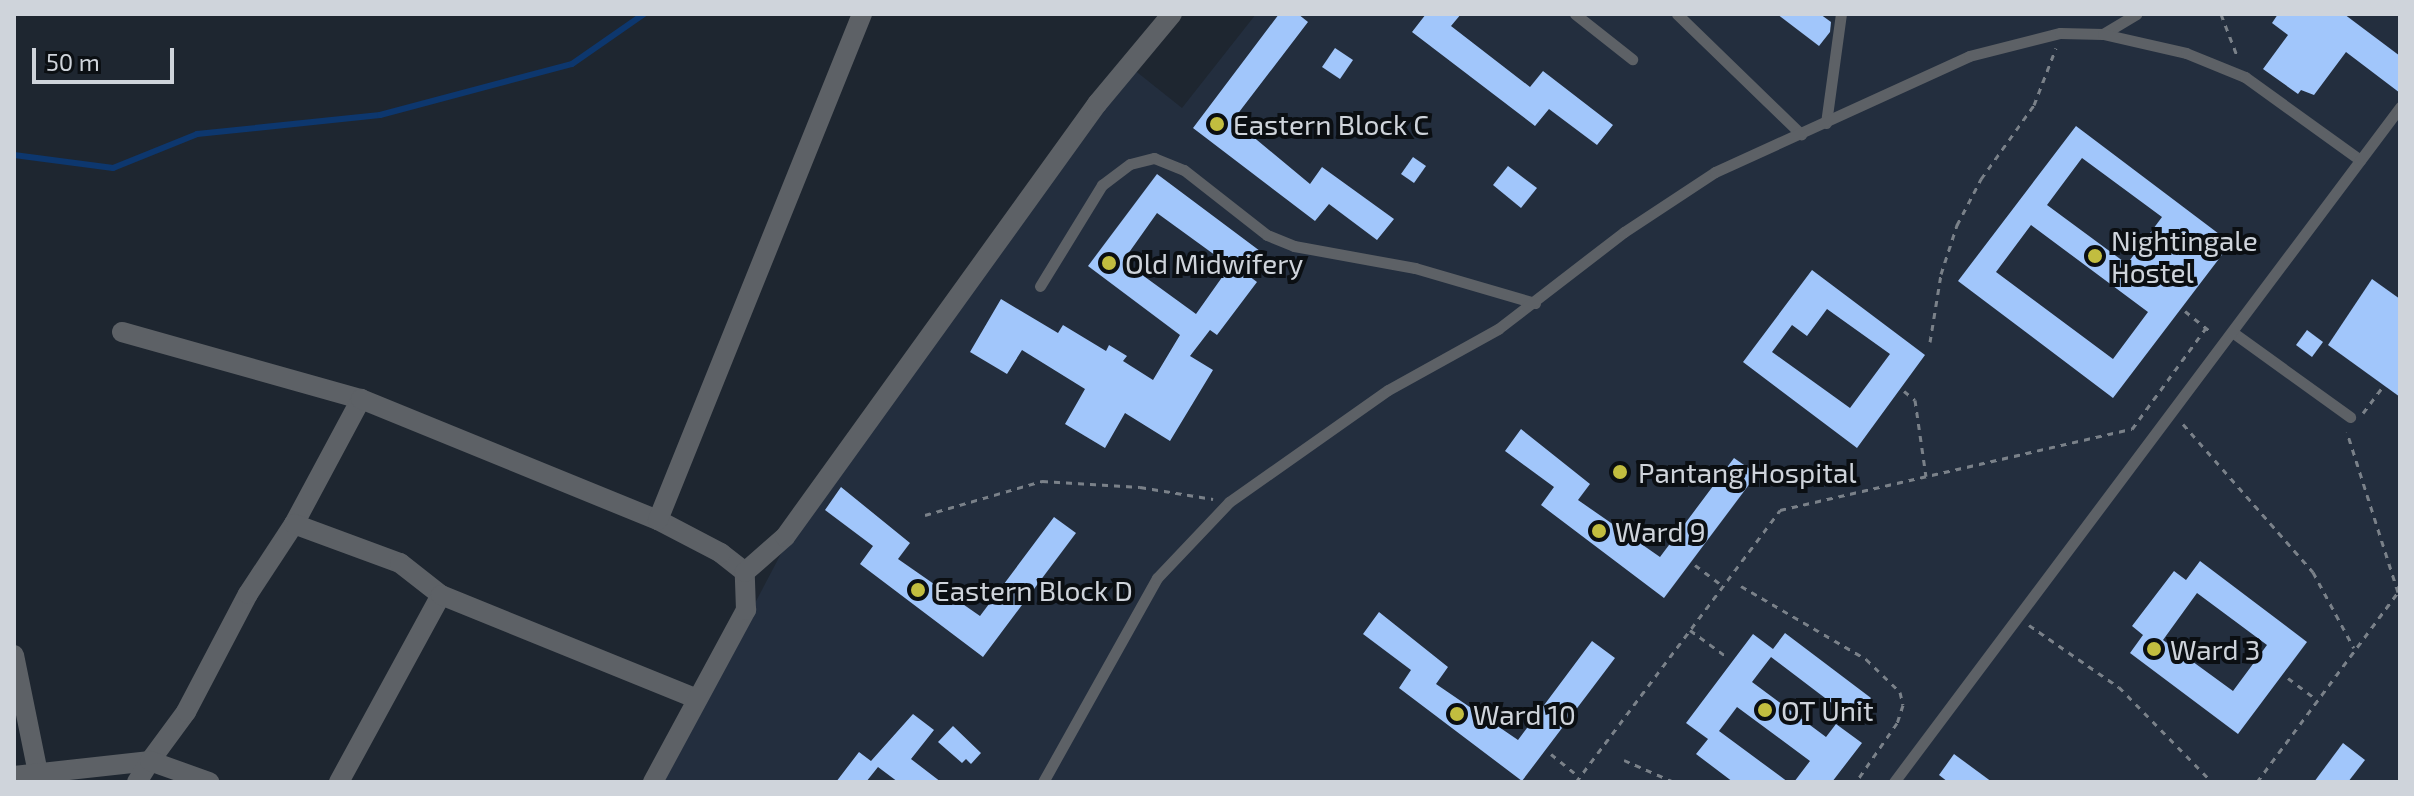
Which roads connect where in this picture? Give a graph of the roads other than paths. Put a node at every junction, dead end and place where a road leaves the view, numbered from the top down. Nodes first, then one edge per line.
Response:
1 (862, 14) edge
2 (1172, 14) edge
3 (1575, 14) edge
4 (1677, 14) edge
5 (1841, 14) edge
6 (2136, 14) edge
7 (2103, 34) junction
8 (1632, 59) dead end
9 (2400, 107) edge
10 (1826, 123) junction
11 (1801, 134) junction
12 (2360, 160) junction
13 (1040, 286) dead end
14 (1535, 303) junction
15 (122, 332) dead end
16 (2235, 334) junction
17 (361, 399) junction
18 (2350, 417) dead end
19 (658, 520) junction
20 (294, 524) junction
21 (745, 572) junction
22 (441, 595) junction
23 (14, 655) edge
24 (697, 699) junction
25 (150, 761) junction
26 (38, 773) junction
27 (14, 776) edge
28 (137, 782) edge
29 (209, 782) edge
30 (339, 782) edge
31 (653, 782) edge
32 (1043, 782) edge
33 (1894, 782) edge

1 - 19 street
2 - 21 street
3 - 8 lane
4 - 11 lane
5 - 10 lane
6 - 7 lane
7 - 10 lane
7 - 12 lane
9 - 12 lane
10 - 11 lane
11 - 14 lane
12 - 16 lane
13 - 14 lane
14 - 32 lane
15 - 17 street
16 - 18 lane
16 - 33 lane
17 - 19 street
17 - 20 street
19 - 21 street
20 - 22 street
20 - 25 street
21 - 24 street
22 - 24 street
22 - 30 street
23 - 26 street
24 - 31 street
25 - 26 street
25 - 28 street
25 - 29 street
26 - 27 street

